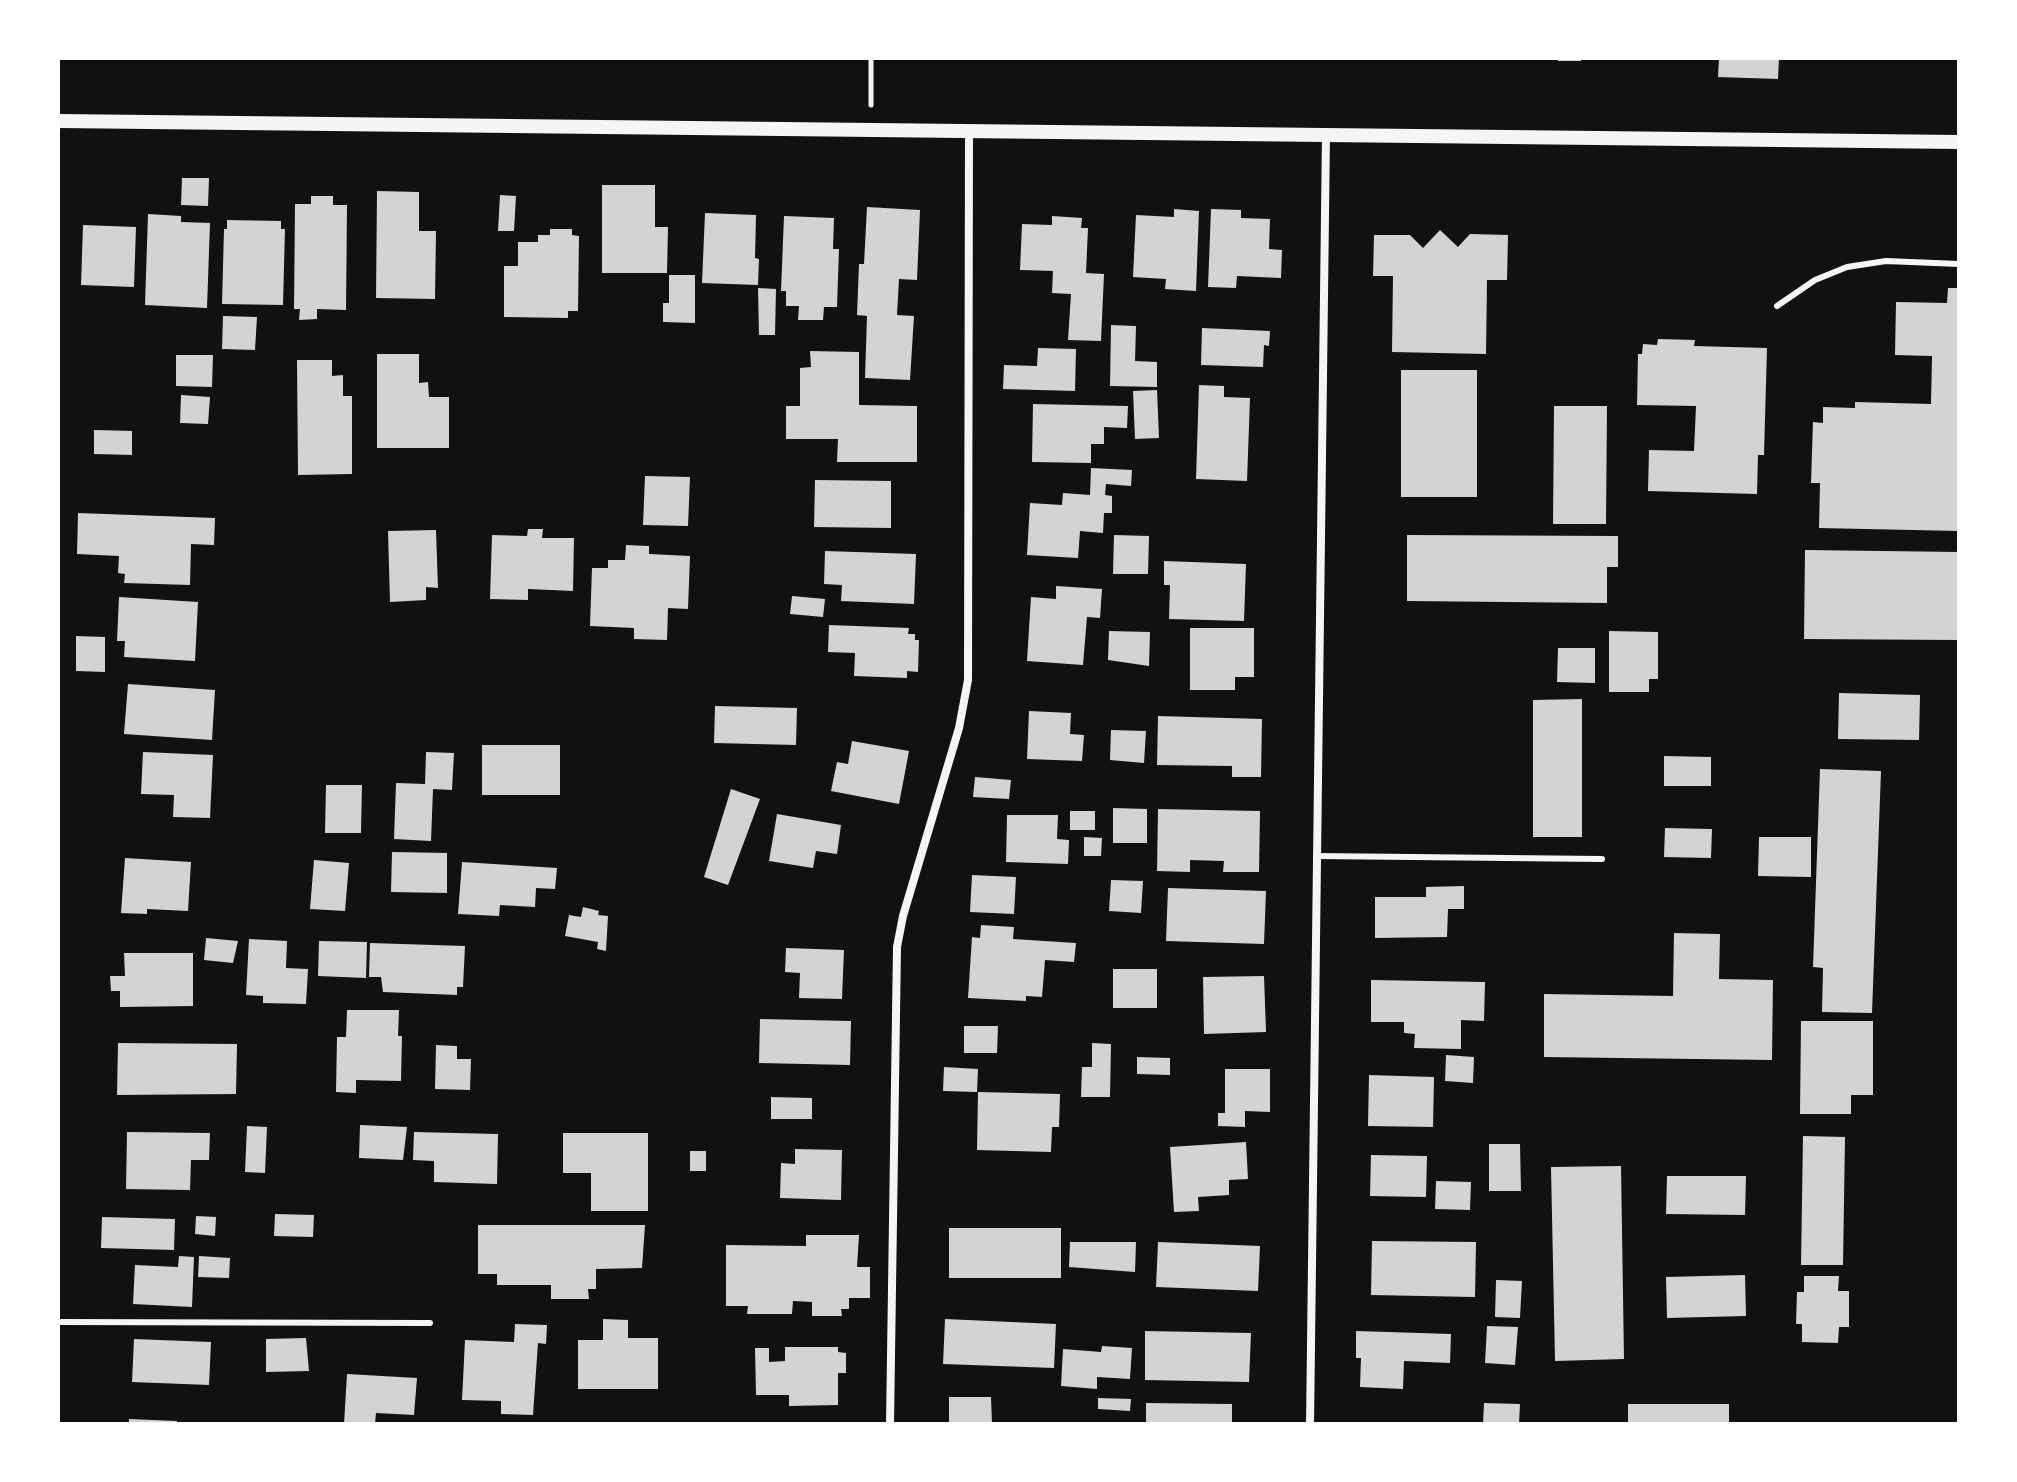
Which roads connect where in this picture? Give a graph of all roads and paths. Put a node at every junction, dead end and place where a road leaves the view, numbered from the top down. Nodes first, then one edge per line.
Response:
1 (871, 58) edge
2 (58, 121) edge
3 (870, 130) junction
4 (969, 132) junction
5 (1326, 134) junction
6 (1959, 142) edge
7 (1959, 264) edge
8 (1777, 306) dead end
9 (1316, 856) junction
10 (1602, 859) dead end
11 (58, 1322) edge
12 (430, 1323) dead end
13 (890, 1424) edge
14 (1310, 1424) edge

1 - 3 path
2 - 3 street
3 - 4 street
4 - 5 street
4 - 13 street
5 - 6 street
5 - 9 street
7 - 8 lane
9 - 10 lane
9 - 14 street
11 - 12 lane

